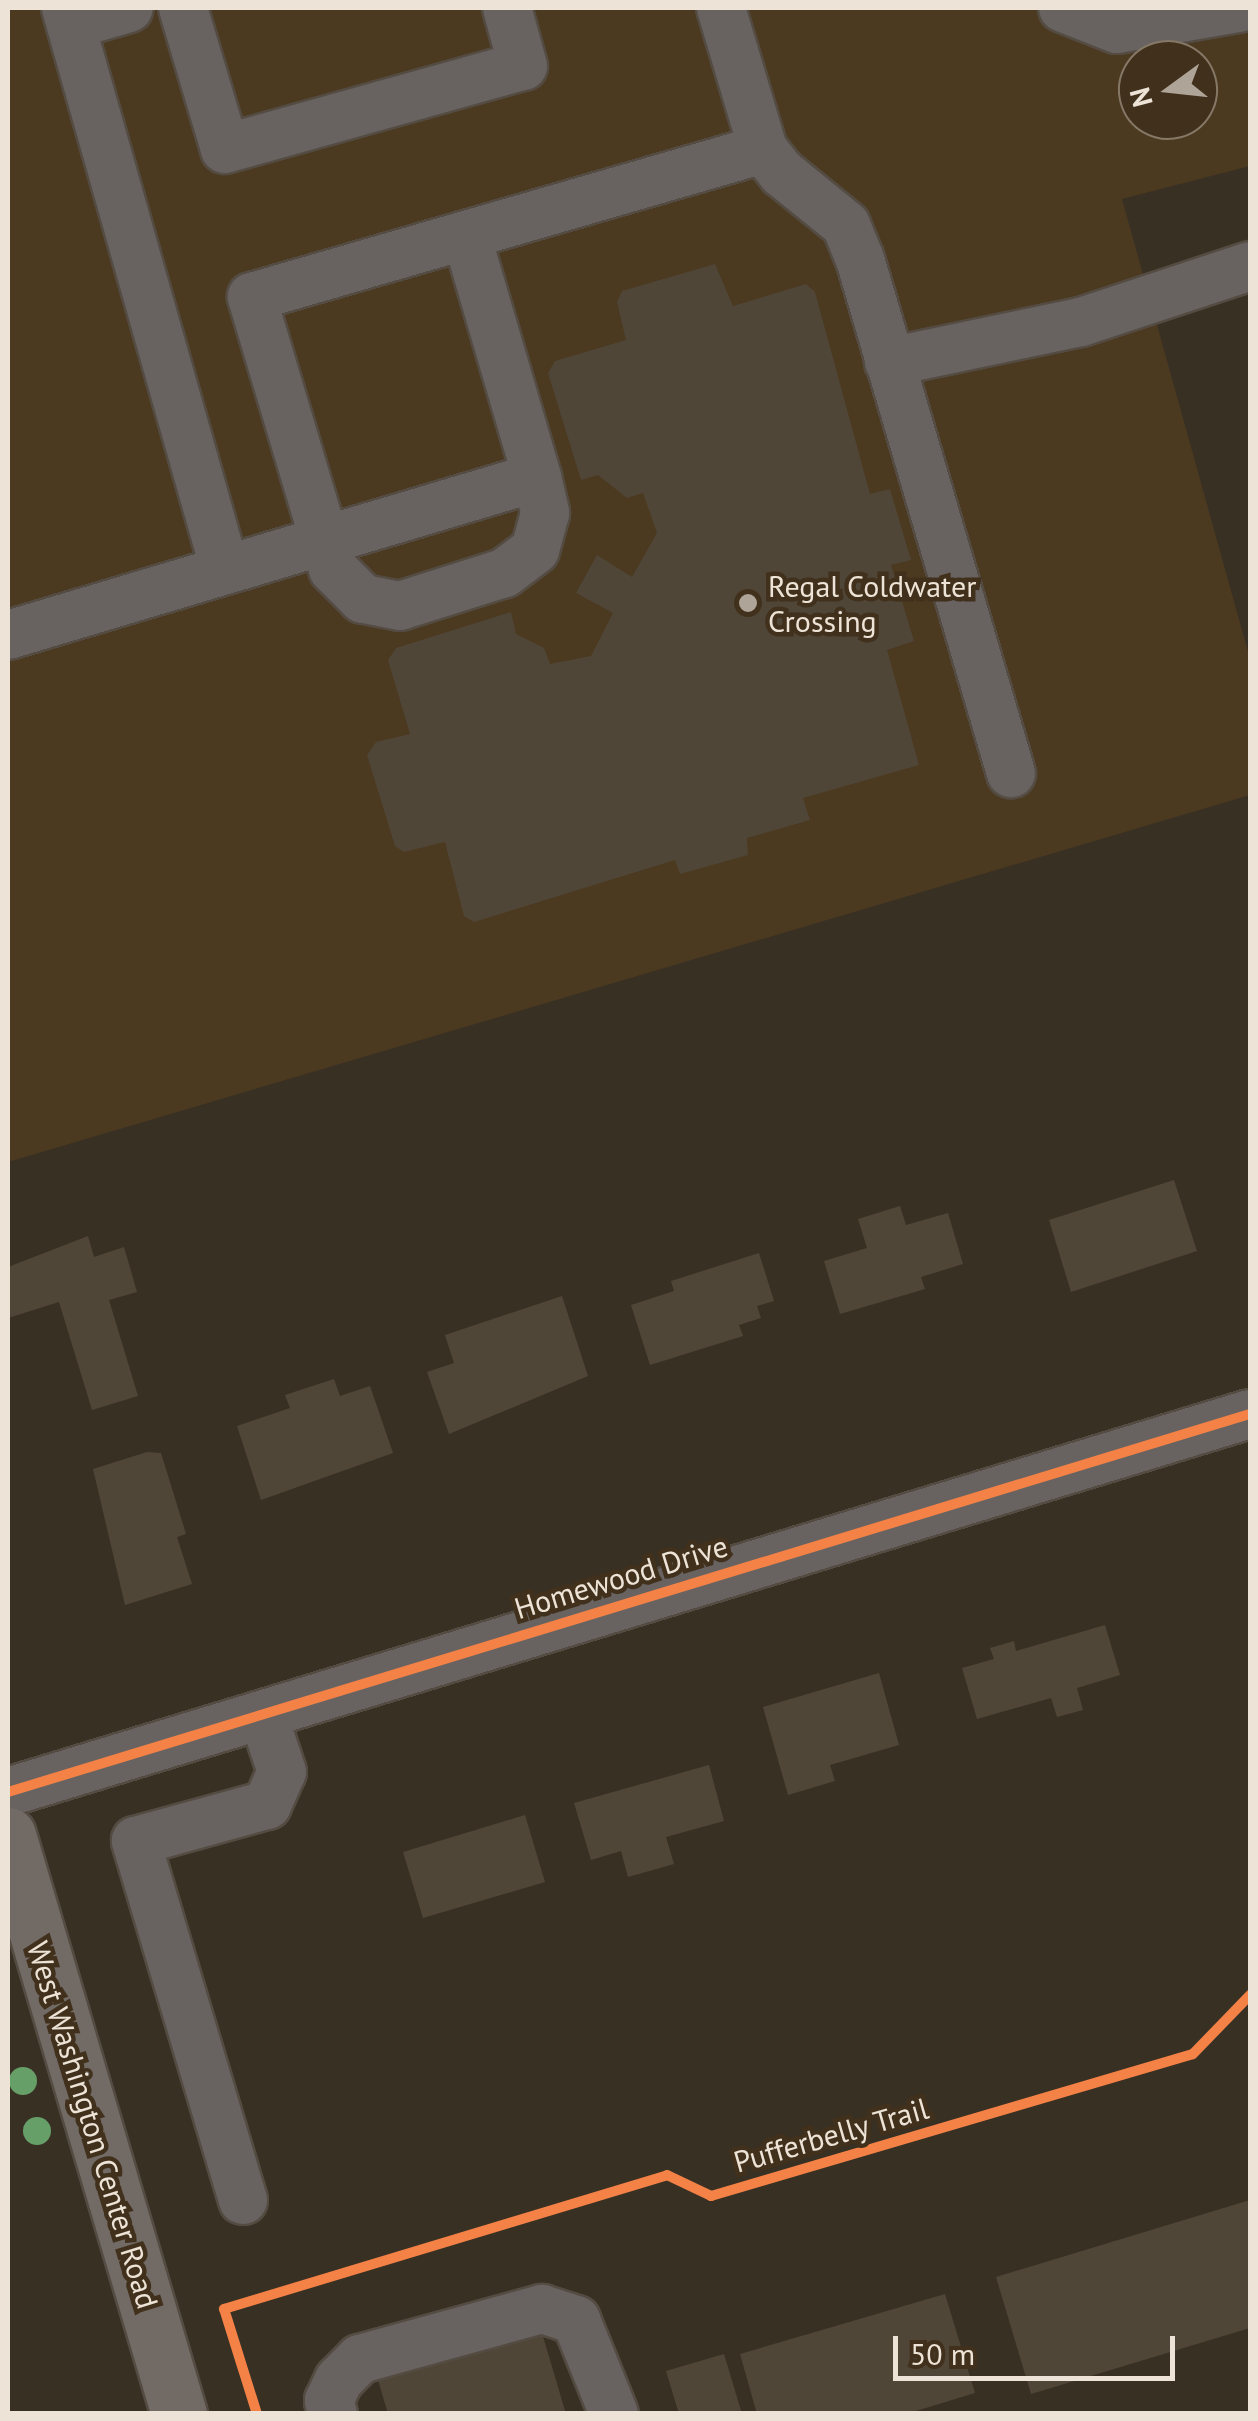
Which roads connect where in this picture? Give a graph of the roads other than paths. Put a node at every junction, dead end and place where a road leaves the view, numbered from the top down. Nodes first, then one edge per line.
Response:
1 (129, 8) edge
2 (182, 8) edge
3 (507, 8) edge
4 (721, 8) edge
5 (1063, 8) edge
6 (1239, 8) edge
7 (68, 16) edge
8 (763, 149) junction
9 (467, 237) junction
10 (1250, 266) edge
11 (889, 362) junction
12 (537, 477) junction
13 (323, 541) junction
14 (225, 570) junction
15 (8, 635) edge
16 (1011, 773) dead end
17 (1250, 1414) edge
18 (263, 1714) junction
19 (8, 1792) edge
20 (8, 1836) edge
21 (18, 1912) edge
22 (243, 2200) dead end
23 (180, 2414) edge
24 (332, 2414) edge
25 (614, 2414) edge

1 - 7 street
2 - 3 street
4 - 8 street
5 - 6 street
7 - 14 street
8 - 9 street
8 - 11 street
9 - 12 street
9 - 13 street
10 - 11 street
11 - 16 street
12 - 13 street
12 - 13 street
13 - 14 street
14 - 15 street
17 - 18 street, Homewood Drive
18 - 19 street, Homewood Drive
18 - 22 street
20 - 21 main road, West Washington Center Road
21 - 23 main road, West Washington Center Road
24 - 25 street

